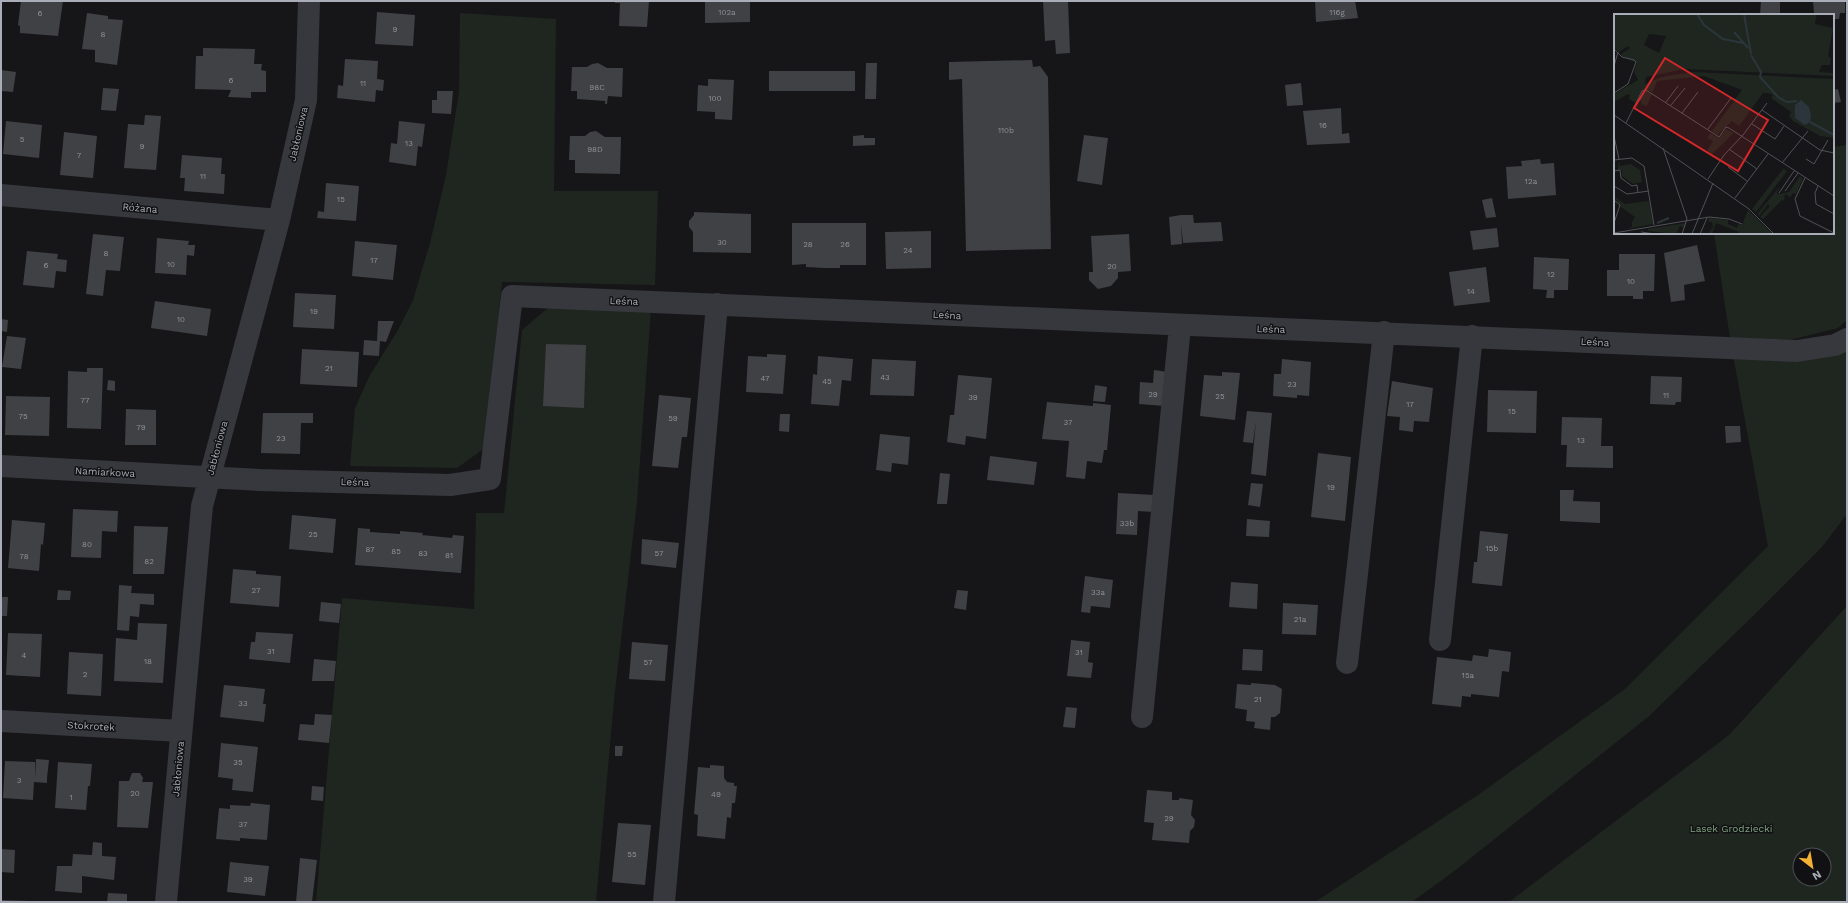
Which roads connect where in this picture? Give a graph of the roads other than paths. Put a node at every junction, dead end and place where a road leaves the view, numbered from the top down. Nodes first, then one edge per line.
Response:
1 (309, 1) edge
2 (1, 195) edge
3 (279, 220) junction
4 (717, 304) junction
5 (1180, 326) junction
6 (1384, 332) junction
7 (1472, 336) junction
8 (1847, 339) edge
9 (1, 466) edge
10 (209, 476) junction
11 (1440, 640) dead end
12 (1347, 663) dead end
13 (1142, 717) dead end
14 (1, 721) edge
15 (181, 731) junction
16 (166, 902) edge
17 (664, 902) edge

1 - 3 street, Jabłoniowa
2 - 3 street, Różana
3 - 10 street, Jabłoniowa
4 - 5 street, Leśna
4 - 10 street, Leśna
4 - 17 street
5 - 6 street, Leśna
5 - 13 street
6 - 7 street, Leśna
6 - 12 street
7 - 8 street, Leśna
7 - 11 street
9 - 10 street, Namiarkowa
10 - 15 street, Jabłoniowa
14 - 15 street, Stokrotek
15 - 16 street, Jabłoniowa

